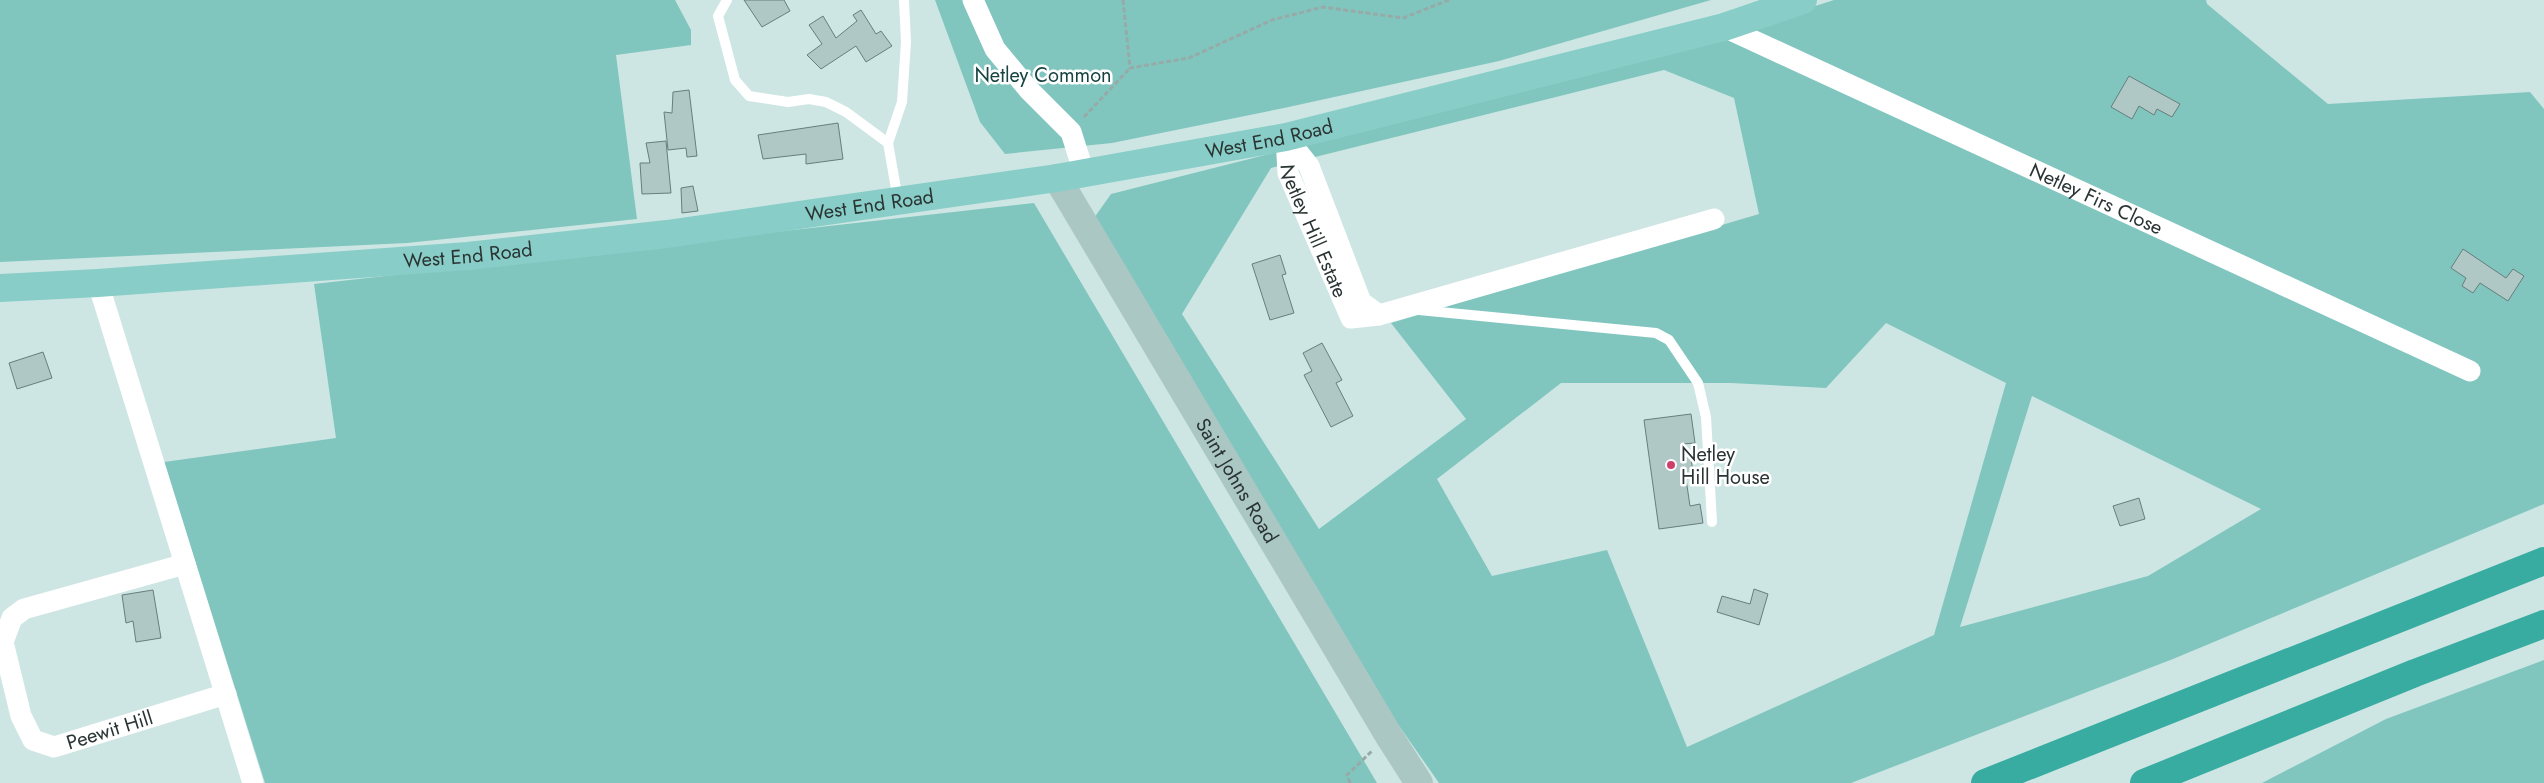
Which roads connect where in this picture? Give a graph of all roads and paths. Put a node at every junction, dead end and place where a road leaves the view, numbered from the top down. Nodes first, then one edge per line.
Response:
1 (728, 0) edge
2 (973, 0) edge
3 (1123, 0) edge
4 (1449, 0) edge
5 (1803, 0) edge
6 (905, 3) edge
7 (1758, 7) edge
8 (1724, 27) junction
9 (1130, 68) junction
10 (1071, 132) junction
11 (1286, 136) junction
12 (888, 142) junction
13 (1084, 173) junction
14 (1057, 178) junction
15 (899, 201) junction
16 (1714, 219) dead end
17 (98, 283) junction
18 (0, 288) edge
19 (1403, 308) junction
20 (2470, 371) dead end
21 (1712, 522) dead end
22 (2544, 561) edge
23 (185, 564) junction
24 (2544, 624) edge
25 (226, 694) junction
26 (1389, 736) junction
27 (253, 783) edge
28 (1350, 783) edge
29 (1419, 783) edge
30 (1985, 783) edge
31 (2144, 783) edge

1 - 12 lane
2 - 10 street
3 - 9 path
4 - 9 path
5 - 7 main road, West End Road
6 - 12 lane
7 - 8 main road, West End Road
8 - 11 main road, West End Road
8 - 20 street, Netley Firs Close
9 - 10 path
10 - 13 street
11 - 13 main road, West End Road
11 - 19 street, Netley Hill Estate
12 - 15 lane
13 - 14 main road, West End Road
14 - 15 main road, West End Road
14 - 26 main road, Saint Johns Road
15 - 17 main road, West End Road
16 - 19 street, Netley Hill Estate
17 - 18 main road, West End Road
17 - 23 street
19 - 21 lane
22 - 30 highway
23 - 25 street
23 - 25 street, Peewit Hill
24 - 31 highway
25 - 27 street
26 - 28 path
26 - 29 main road, Saint Johns Road

